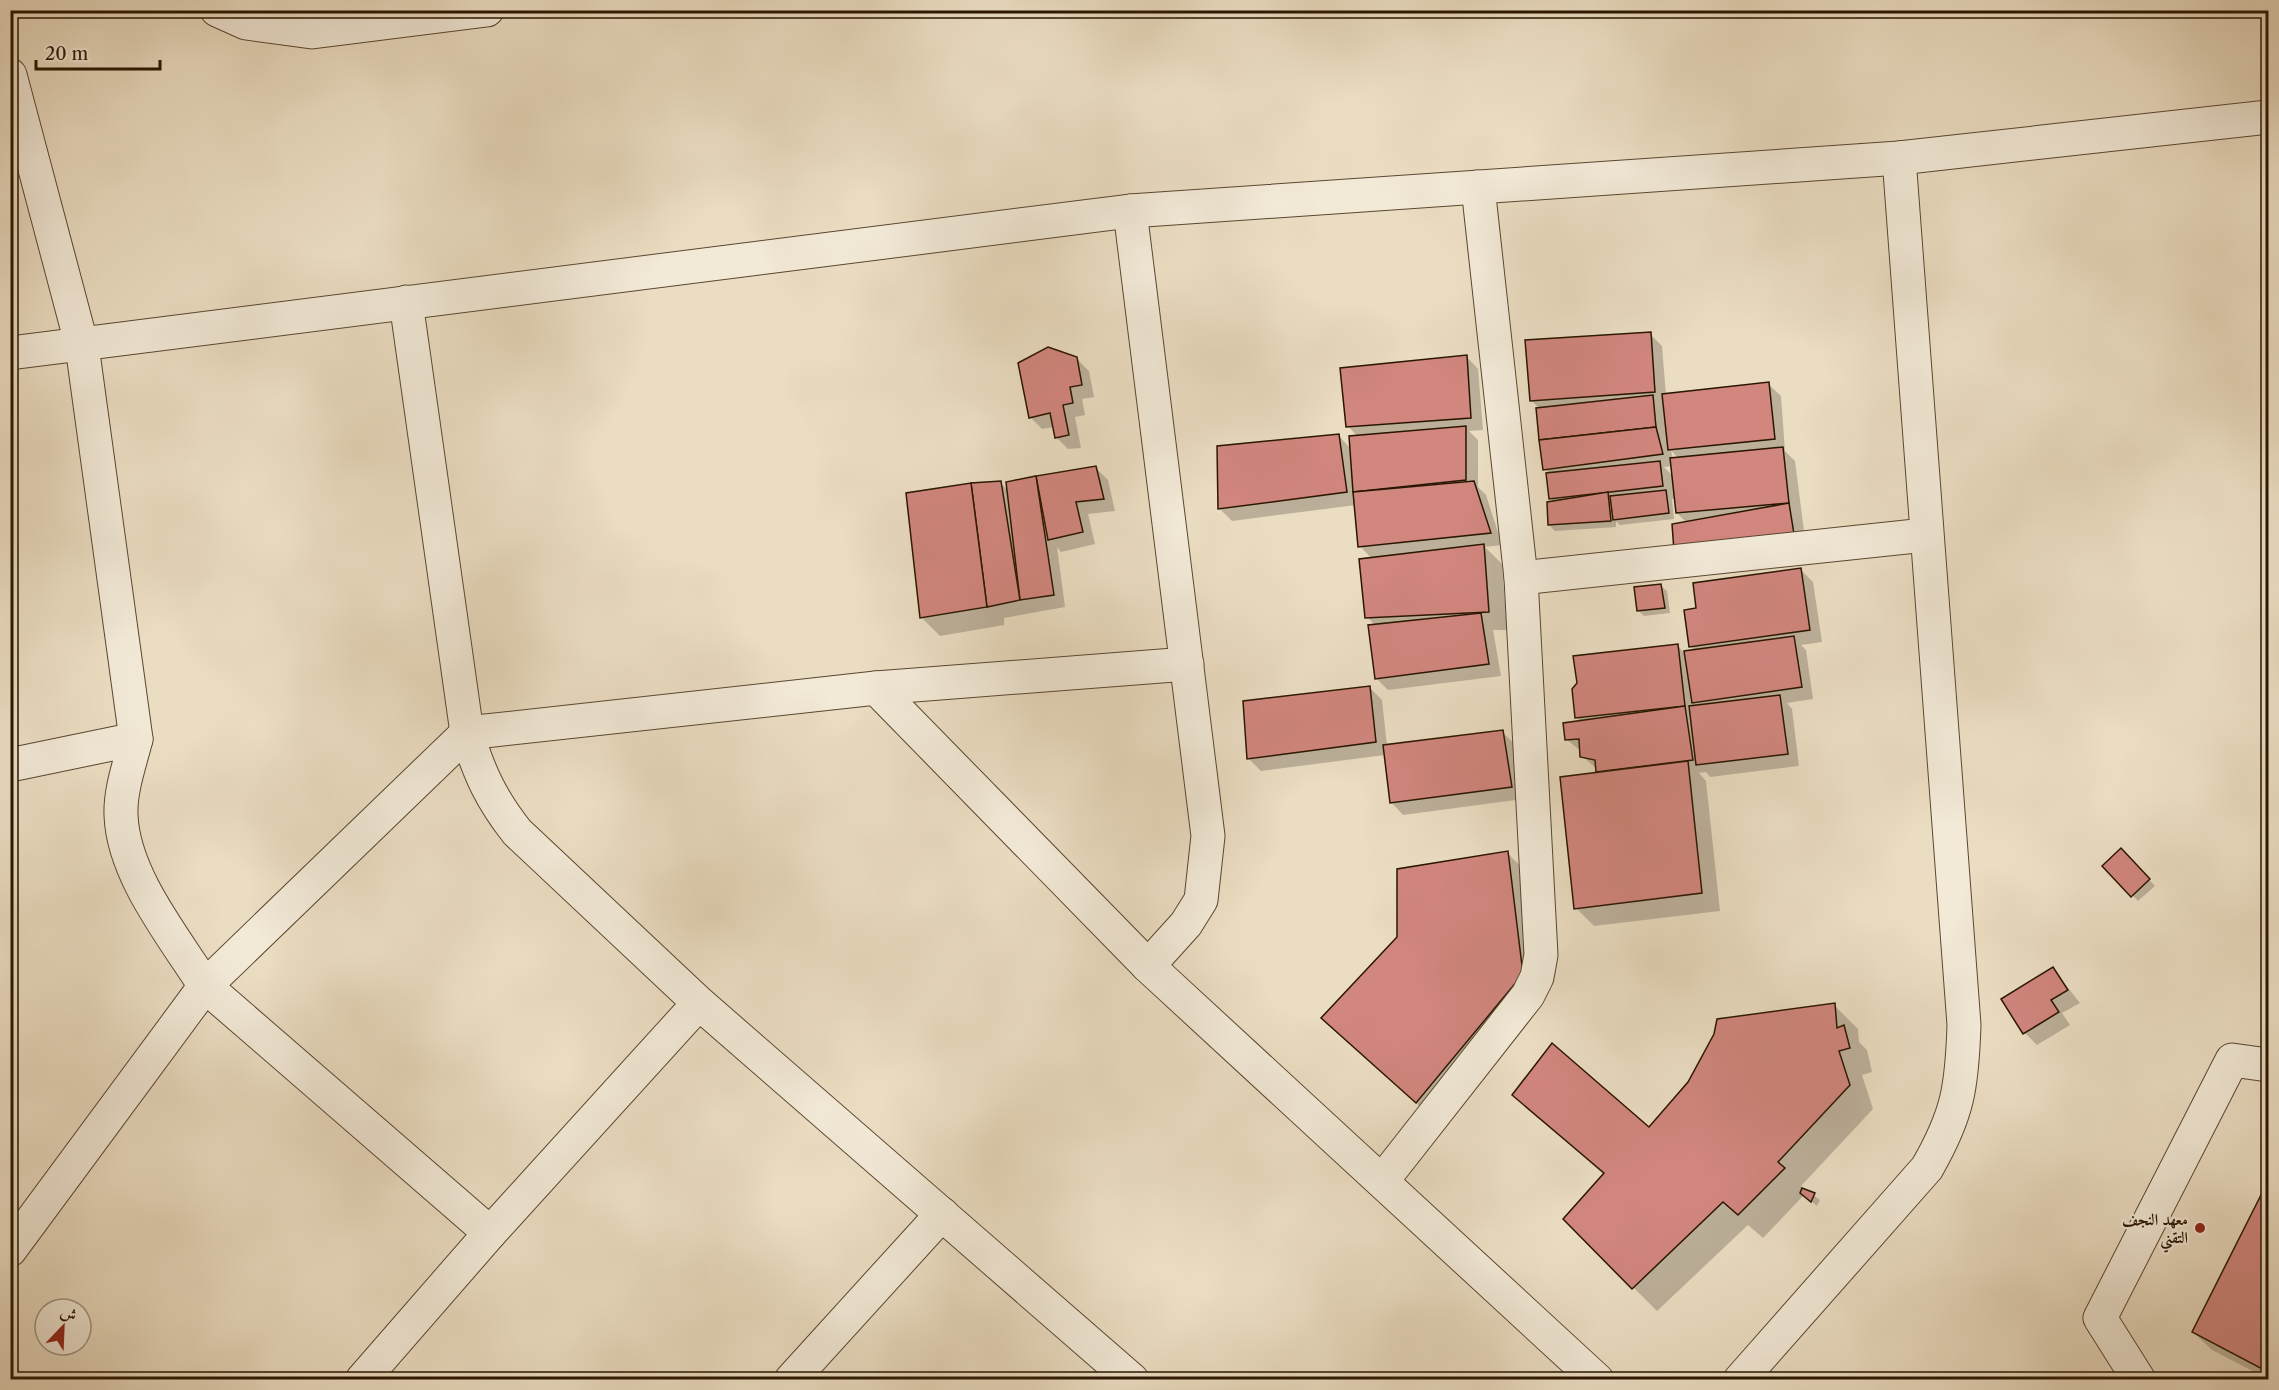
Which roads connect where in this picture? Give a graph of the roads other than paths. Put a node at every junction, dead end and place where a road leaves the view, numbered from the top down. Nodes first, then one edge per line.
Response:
1 (217, 10) edge
2 (487, 10) edge
3 (10, 75) edge
4 (2268, 117) edge
5 (1899, 158) junction
6 (1478, 187) junction
7 (1130, 211) junction
8 (406, 302) junction
9 (10, 335) edge
10 (82, 346) junction
11 (10, 353) edge
12 (1925, 535) junction
13 (1521, 578) junction
14 (1187, 664) junction
15 (876, 688) junction
16 (467, 733) junction
17 (136, 739) junction
18 (10, 765) edge
19 (1148, 966) junction
20 (205, 986) junction
21 (699, 1003) junction
22 (2268, 1065) edge
23 (1382, 1181) junction
24 (942, 1214) junction
25 (20, 1215) edge
26 (490, 1233) junction
27 (10, 1250) edge
28 (362, 1380) edge
29 (791, 1380) edge
30 (1132, 1380) edge
31 (1597, 1380) edge
32 (1740, 1380) edge
33 (2139, 1380) edge

1 - 2 street
3 - 10 street
4 - 5 street
5 - 6 street
5 - 12 street
6 - 7 street
6 - 13 street
7 - 8 street
7 - 14 street
8 - 10 street
8 - 16 street
9 - 10 street
10 - 11 street
10 - 17 street
12 - 13 street
12 - 32 street
13 - 23 street
14 - 15 street
14 - 19 street
15 - 16 street
15 - 19 street
16 - 20 street
16 - 21 street
17 - 18 street
17 - 20 street
19 - 23 street
20 - 25 street
20 - 26 street
21 - 24 street
21 - 26 street
22 - 33 street
23 - 31 street
24 - 29 street
24 - 30 street
25 - 27 street
26 - 28 street

